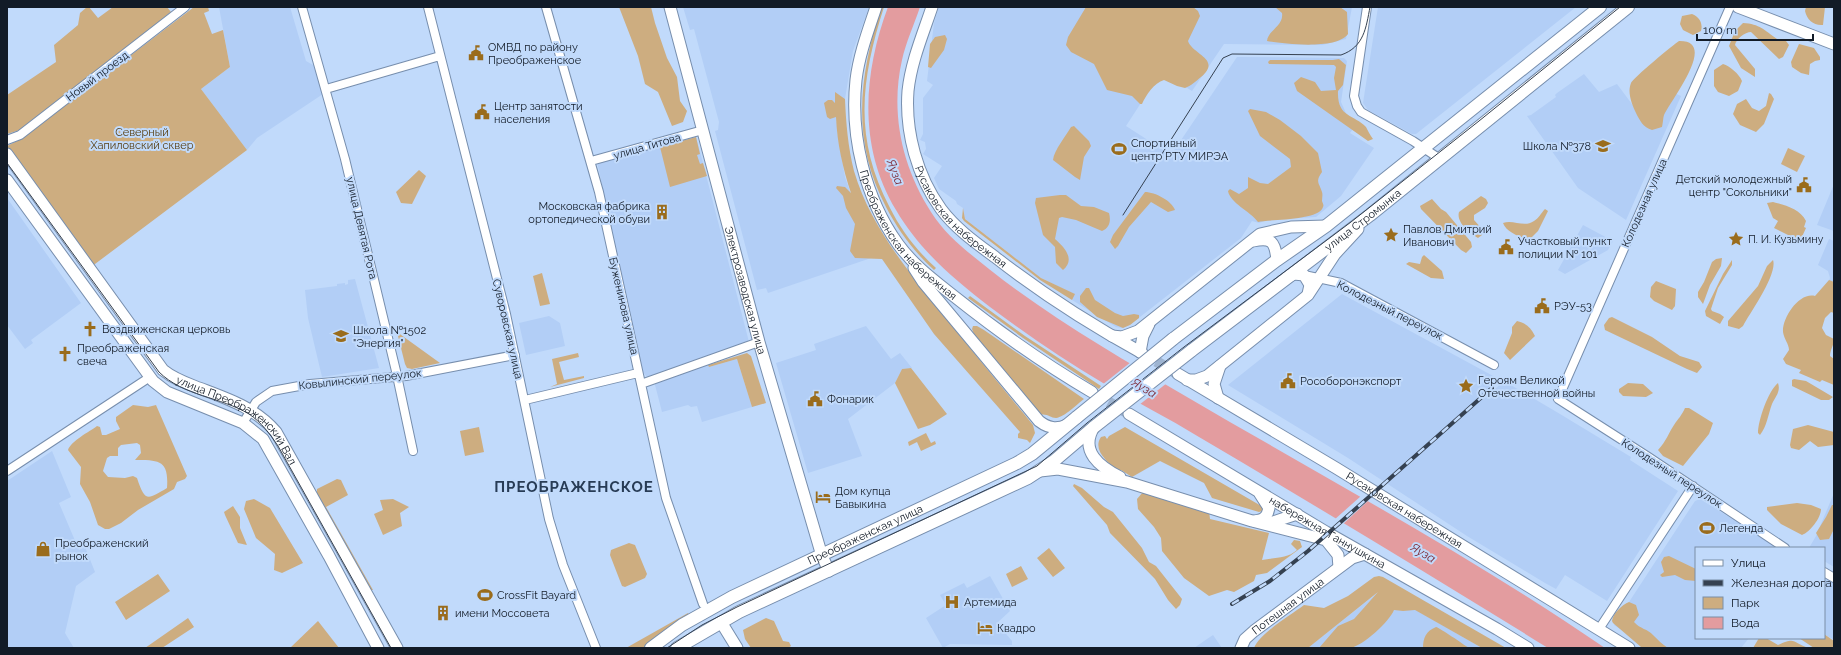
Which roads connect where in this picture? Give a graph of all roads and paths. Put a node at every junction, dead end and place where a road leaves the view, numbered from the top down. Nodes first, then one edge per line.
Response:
1 (185, 7) edge
2 (302, 7) edge
3 (428, 7) edge
4 (546, 7) edge
5 (670, 7) edge
6 (876, 7) edge
7 (932, 7) edge
8 (1367, 7) edge
9 (1600, 7) edge
10 (1628, 7) edge
11 (1730, 7) edge
12 (1738, 7) edge
13 (1834, 44) edge
14 (440, 56) junction
15 (326, 89) junction
16 (703, 130) junction
17 (7, 140) edge
18 (1424, 148) junction
19 (7, 154) edge
20 (1440, 159) junction
21 (591, 161) junction
22 (7, 180) edge
23 (1370, 215) junction
24 (1326, 226) junction
25 (1249, 242) junction
26 (898, 244) junction
27 (1277, 260) junction
28 (1304, 275) junction
29 (1287, 278) junction
30 (1319, 278) junction
31 (1308, 295) junction
32 (1152, 320) junction
33 (989, 323) junction
34 (1112, 336) junction
35 (970, 337) junction
36 (759, 342) junction
37 (515, 355) junction
38 (1220, 365) junction
39 (1494, 365) dead end
40 (638, 373) junction
41 (150, 377) junction
42 (398, 377) junction
43 (640, 384) junction
44 (1092, 392) tunnel mouth
45 (1218, 398) junction
46 (1558, 399) joint
47 (525, 400) junction
48 (251, 409) junction
49 (1129, 414) tunnel mouth
50 (1077, 417) joint
51 (1039, 421) junction
52 (243, 423) junction
53 (1067, 425) junction
54 (1094, 427) junction
55 (1037, 450) junction
56 (413, 451) dead end
57 (7, 470) edge
58 (1040, 471) junction
59 (1127, 482) junction
60 (1693, 486) junction
61 (1258, 491) junction
62 (1297, 514) junction
63 (1252, 521) junction
64 (1267, 524) junction
65 (1336, 538) junction
66 (1784, 547) edge
67 (1365, 554) junction
68 (822, 556) junction
69 (1339, 567) junction
70 (829, 571) junction
71 (1825, 573) edge
72 (1834, 578) edge
73 (732, 597) junction
74 (703, 604) joint
75 (721, 622) junction
76 (1599, 629) junction
77 (378, 648) edge
78 (397, 648) edge
79 (596, 648) edge
80 (651, 648) edge
81 (677, 648) edge
82 (737, 648) edge
83 (1242, 648) edge
84 (1528, 648) edge
85 (1629, 648) edge

1 - 17 street, Новый проезд
2 - 15 street, улица Девятая Рота
3 - 14 street, Суворовская улица
4 - 21 street, Буженинова улица
5 - 16 main road, Электрозаводская улица
6 - 26 main road, Преображенская набережная
7 - 34 main road, Русаковская набережная
8 - 18 street
9 - 18 main road, улица Стромынка
10 - 20 main road, улица Стромынка
11 - 46 street, Колодезная улица
12 - 13 main road
14 - 15 street
14 - 37 street, Суворовская улица
15 - 42 street, улица Девятая Рота
16 - 21 street, улица Титова
16 - 36 main road, Электрозаводская улица
18 - 20 street
18 - 24 main road, улица Стромынка
19 - 48 main road, улица Преображенский Вал
20 - 23 main road, улица Стромынка
21 - 40 street, Буженинова улица
22 - 41 main road, улица Преображенский Вал
23 - 29 main road, улица Стромынка
23 - 30 main road
24 - 25 main road
24 - 27 main road, улица Стромынка
25 - 27 main road
25 - 32 main road
26 - 33 main road, Преображенская набережная
26 - 35 main road
27 - 50 main road, улица Стромынка, bridge
28 - 29 main road
28 - 30 street, Колодезный переулок
28 - 31 main road
29 - 54 main road, улица Стромынка, bridge
30 - 31 main road
30 - 39 street, Колодезный переулок
31 - 38 main road
32 - 34 main road
32 - 34 main road, Русаковская набережная
33 - 35 main road
33 - 44 main road, Преображенская набережная
35 - 51 main road
36 - 43 street
36 - 68 main road, Электрозаводская улица
37 - 42 street, Ковылинский переулок
37 - 47 street, Суворовская улица
38 - 45 main road
38 - 45 main road, Русаковская набережная
40 - 43 street, Буженинова улица
40 - 47 street
41 - 52 main road, улица Преображенский Вал
41 - 57 street
42 - 48 street, Ковылинский переулок
42 - 56 street, улица Девятая Рота
43 - 74 street, Буженинова улица
45 - 76 main road, Русаковская набережная
46 - 60 street, Колодезный переулок
47 - 79 street, Суворовская улица
48 - 52 street, Ковылинский переулок
48 - 78 main road, улица Преображенский Вал
49 - 61 main road, набережная Ганнушкина
50 - 53 main road, Преображенская улица
51 - 53 main road
51 - 55 main road
52 - 77 main road, улица Преображенский Вал
53 - 55 main road, Преображенская улица
54 - 58 main road, Преображенская улица
54 - 59 main road
55 - 68 main road, Преображенская улица
58 - 59 main road
58 - 70 main road, Преображенская улица
59 - 63 main road
60 - 66 street, Колодезный переулок
60 - 76 street
61 - 62 main road, набережная Ганнушкина
61 - 63 main road
62 - 64 main road
62 - 65 main road, набережная Ганнушкина
63 - 64 main road
64 - 69 main road
65 - 67 main road, набережная Ганнушкина
65 - 69 main road
67 - 69 main road, Потешная улица
67 - 84 main road, набережная Ганнушкина
68 - 70 main road, Электрозаводская улица
68 - 73 main road, Преображенская улица
69 - 83 main road, Потешная улица
70 - 75 main road, Преображенская улица
71 - 72 street
73 - 74 main road
73 - 80 main road, Преображенская улица
75 - 81 main road, Преображенская улица
75 - 82 main road
76 - 85 main road, Русаковская набережная

